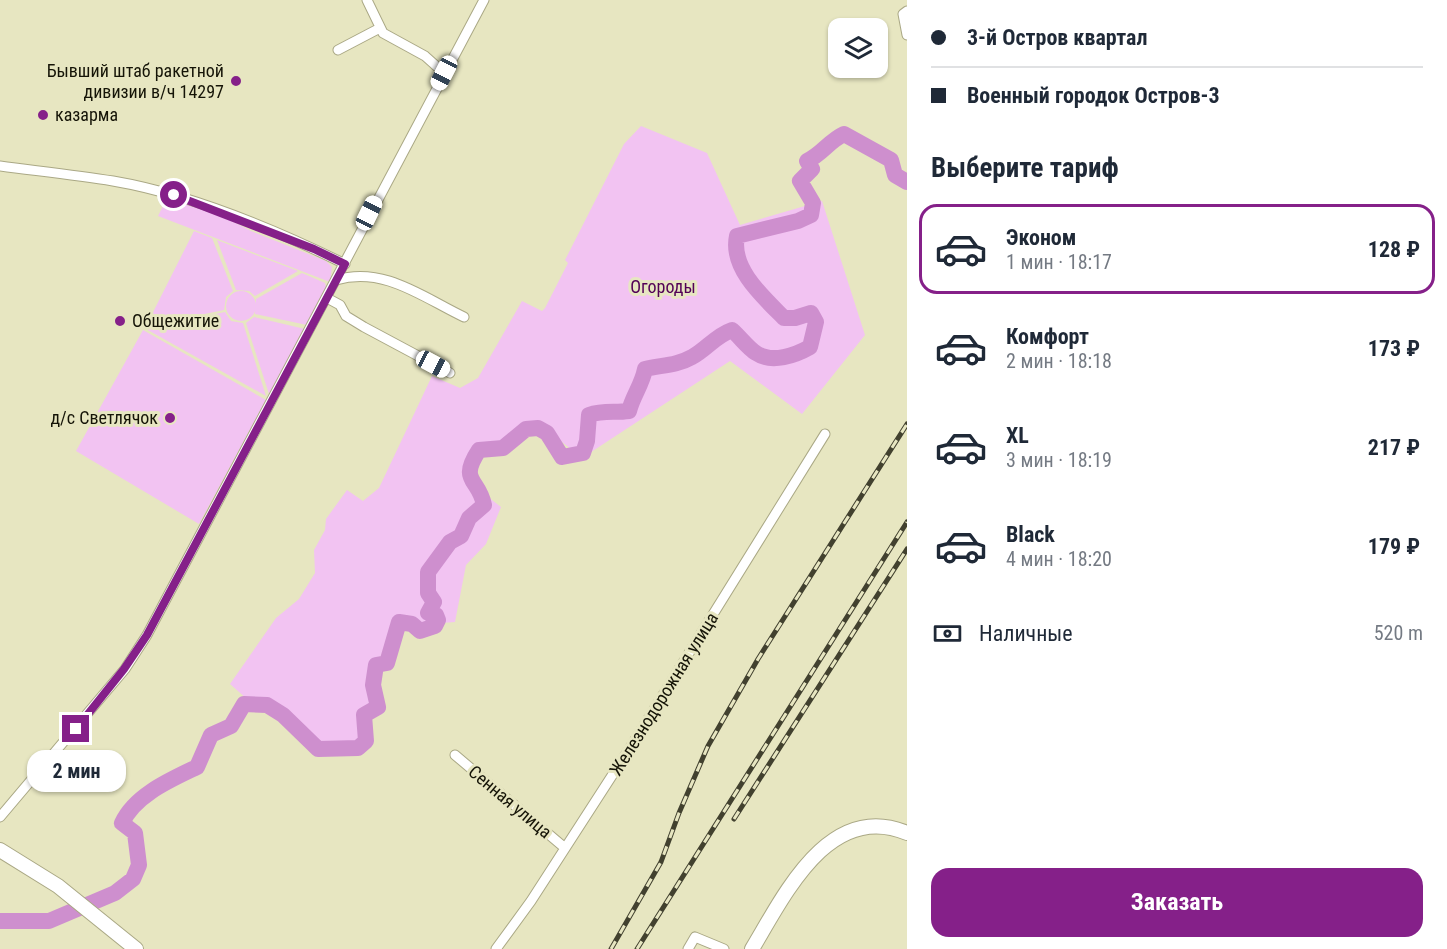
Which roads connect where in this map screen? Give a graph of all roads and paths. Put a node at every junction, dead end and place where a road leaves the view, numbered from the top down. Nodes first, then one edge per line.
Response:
1 (367, 0) edge
2 (484, 0) edge
3 (907, 11) edge
4 (380, 28) junction
5 (907, 35) edge
6 (338, 50) dead end
7 (444, 73) junction
8 (0, 166) edge
9 (345, 264) junction
10 (336, 280) junction
11 (327, 298) junction
12 (464, 317) dead end
13 (450, 373) dead end
14 (825, 434) dead end
15 (455, 755) dead end
16 (0, 817) edge
17 (907, 833) edge
18 (565, 848) junction
19 (0, 850) edge
20 (136, 949) edge
21 (495, 949) edge
22 (688, 949) edge
23 (724, 949) edge
24 (752, 949) edge

1 - 4 street
2 - 7 street
3 - 5 street
4 - 6 street
4 - 7 street
7 - 9 street
8 - 9 street
9 - 10 street
10 - 11 street
10 - 12 street
11 - 13 street
11 - 16 street
14 - 18 street, Железнодорожная улица
15 - 18 street, Сенная улица
17 - 24 main road
18 - 21 street, Железнодорожная улица
19 - 20 main road
22 - 23 street

